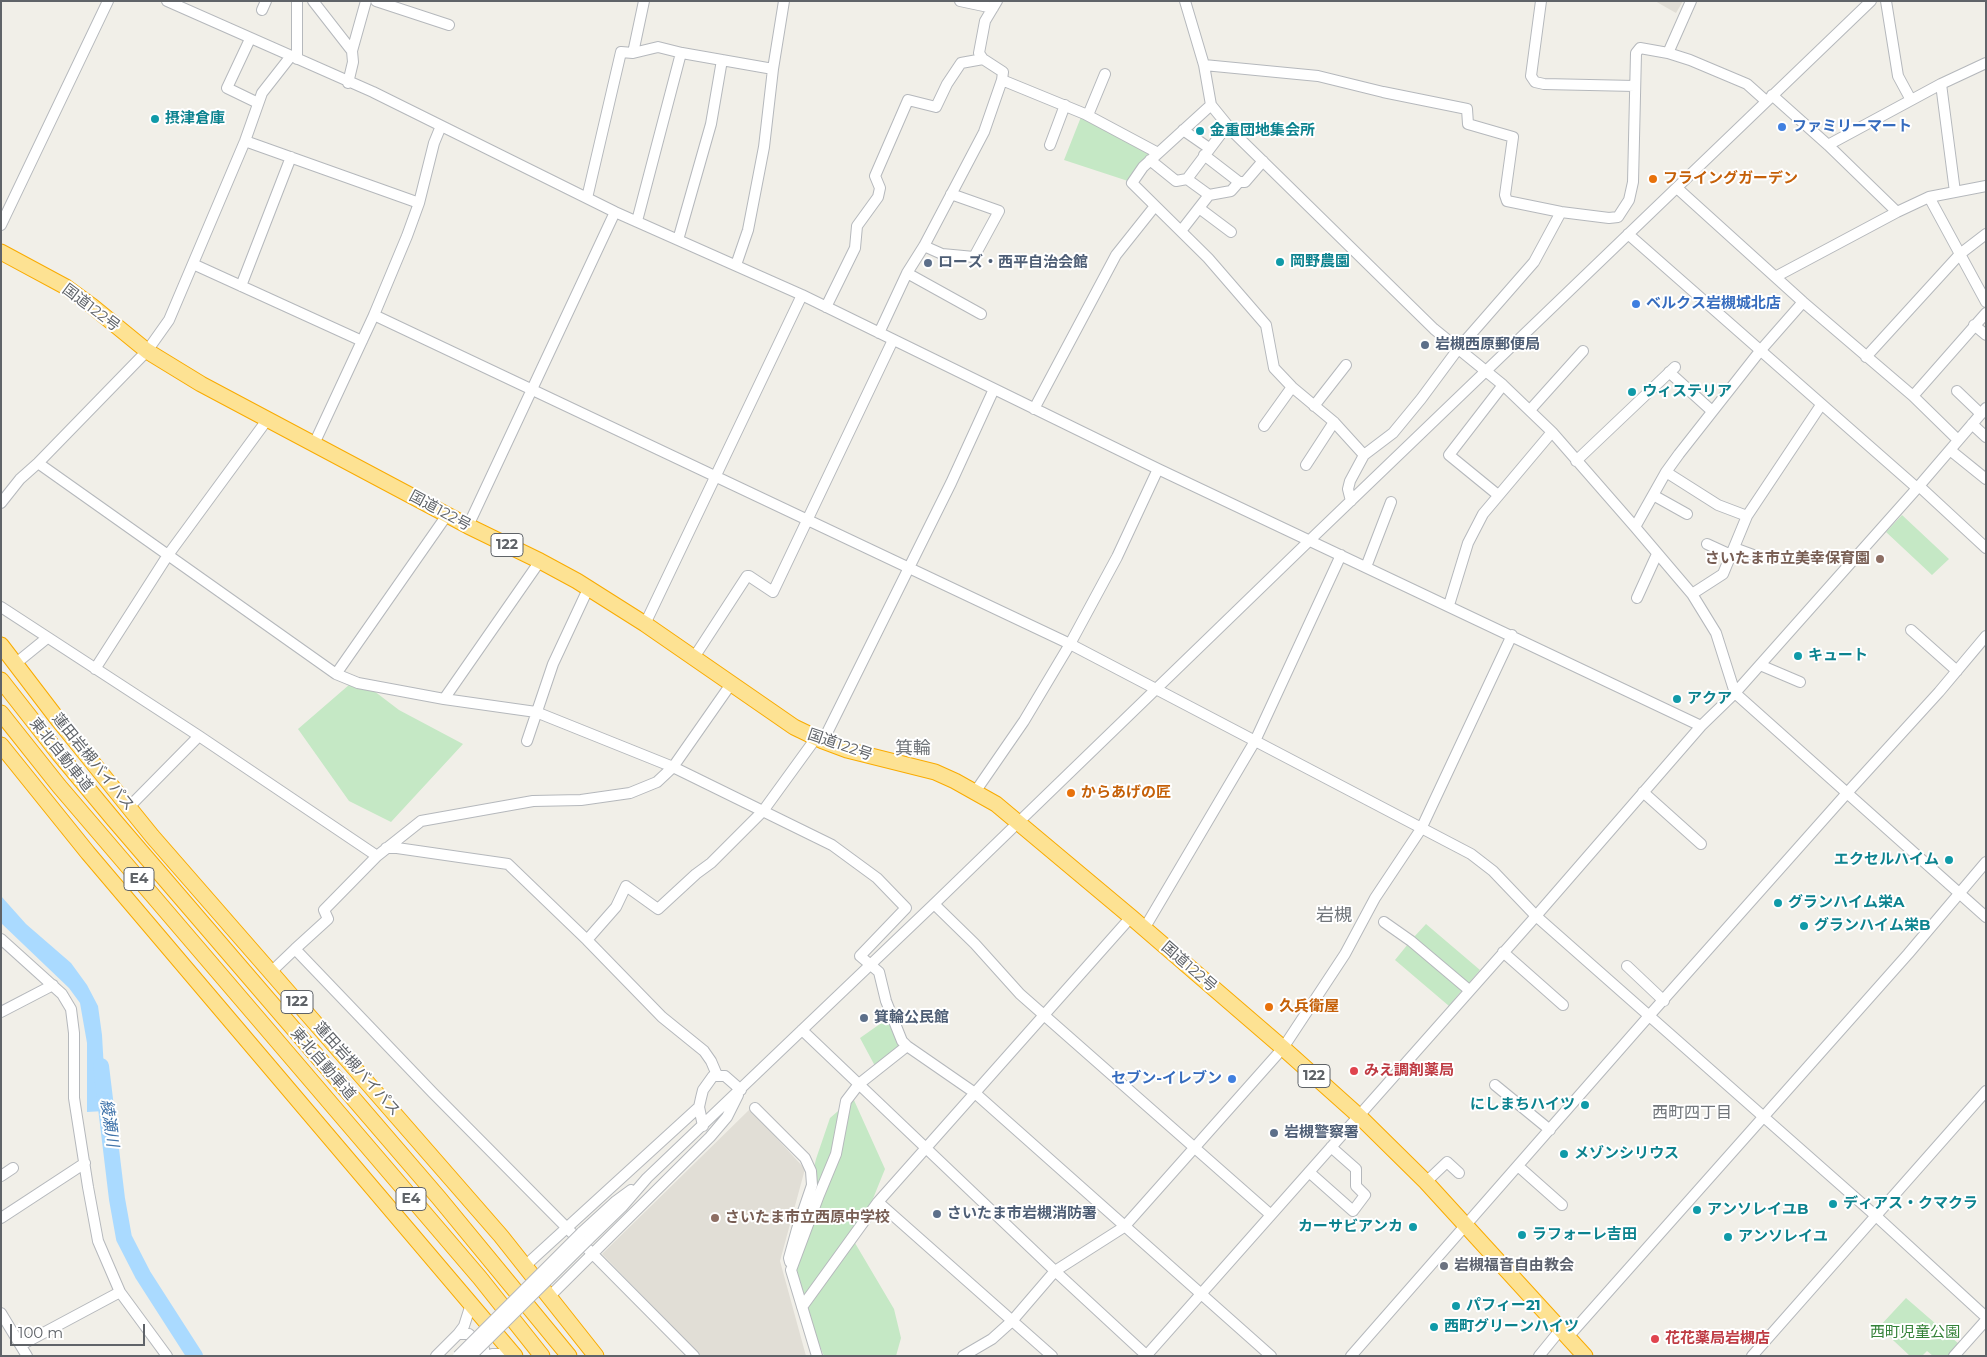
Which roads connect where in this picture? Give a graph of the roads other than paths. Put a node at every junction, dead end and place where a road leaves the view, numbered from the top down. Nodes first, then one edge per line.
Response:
1 (108, 1) edge
2 (167, 1) edge
3 (297, 1) edge
4 (313, 1) edge
5 (366, 1) edge
6 (376, 1) edge
7 (644, 1) edge
8 (784, 1) edge
9 (960, 1) edge
10 (1185, 1) edge
11 (1541, 1) edge
12 (1691, 1) edge
13 (1871, 1) edge
14 (1886, 1) edge
15 (995, 4) edge
16 (449, 25) dead end
17 (250, 39) junction
18 (352, 51) junction
19 (633, 53) junction
20 (681, 53) junction
21 (1668, 53) junction
22 (294, 58) junction
23 (983, 59) junction
24 (722, 60) junction
25 (1986, 63) edge
26 (1204, 65) junction
27 (772, 69) junction
28 (1105, 74) dead end
29 (1002, 80) junction
30 (348, 83) junction
31 (1941, 84) junction
32 (1635, 86) junction
33 (1769, 98) junction
34 (1911, 100) junction
35 (258, 103) junction
36 (1065, 105) junction
37 (1211, 105) junction
38 (1088, 115) junction
39 (441, 126) junction
40 (1227, 126) junction
41 (1184, 130) junction
42 (246, 141) junction
43 (1050, 145) dead end
44 (1828, 145) junction
45 (1206, 152) junction
46 (1154, 156) junction
47 (291, 157) junction
48 (1263, 161) junction
49 (1186, 179) junction
50 (1239, 182) junction
51 (1986, 186) edge
52 (1677, 188) junction
53 (1955, 192) junction
54 (951, 194) junction
55 (1209, 195) junction
56 (1929, 197) junction
57 (587, 198) junction
58 (419, 203) junction
59 (1155, 206) junction
60 (1199, 208) junction
61 (615, 212) junction
62 (1561, 212) junction
63 (1897, 212) junction
64 (1618, 217) junction
65 (637, 221) junction
66 (1, 225) edge
67 (1181, 231) junction
68 (1231, 232) dead end
69 (1631, 232) junction
70 (1986, 234) edge
71 (678, 240) junction
72 (924, 246) junction
73 (2, 254) edge
74 (1960, 254) junction
75 (193, 264) junction
76 (736, 265) junction
77 (907, 273) junction
78 (1777, 276) junction
79 (241, 286) junction
80 (802, 295) junction
81 (1803, 302) junction
82 (1986, 302) edge
83 (826, 307) junction
84 (981, 314) dead end
85 (1986, 314) edge
86 (374, 316) junction
87 (1974, 325) junction
88 (879, 333) junction
89 (1986, 335) edge
90 (893, 340) junction
91 (362, 342) junction
92 (1458, 349) junction
93 (147, 351) junction
94 (1583, 351) dead end
95 (1760, 351) junction
96 (1866, 357) junction
97 (1346, 365) dead end
98 (1486, 372) junction
99 (1503, 385) junction
100 (1292, 387) junction
101 (994, 389) junction
102 (533, 390) junction
103 (1957, 391) dead end
104 (1913, 396) junction
105 (1821, 405) junction
106 (1314, 406) junction
107 (1034, 409) junction
108 (1530, 410) junction
109 (1712, 411) junction
110 (1984, 411) edge
111 (268, 420) junction
112 (1334, 422) junction
113 (1972, 424) junction
114 (1264, 426) dead end
115 (1552, 432) junction
116 (1986, 437) edge
117 (1958, 440) junction
118 (314, 444) junction
119 (1950, 450) junction
120 (1364, 455) junction
121 (1576, 461) junction
122 (38, 463) junction
123 (1306, 465) dead end
124 (1158, 469) junction
125 (1666, 472) junction
126 (715, 475) junction
127 (1986, 479) edge
128 (1918, 487) junction
129 (1498, 496) junction
130 (1653, 496) junction
131 (1351, 501) junction
132 (1391, 502) dead end
133 (1, 503) edge
134 (1687, 514) dead end
135 (447, 515) junction
136 (1747, 516) junction
137 (808, 519) junction
138 (468, 526) junction
139 (1636, 526) junction
140 (1310, 540) junction
141 (1707, 544) dead end
142 (1986, 548) edge
143 (1732, 551) junction
144 (1657, 554) junction
145 (168, 555) junction
146 (1341, 555) junction
147 (1753, 555) dead end
148 (540, 561) junction
149 (1366, 566) junction
150 (909, 568) junction
151 (588, 588) junction
152 (1692, 594) junction
153 (1637, 598) dead end
154 (1449, 605) junction
155 (1, 607) edge
156 (645, 624) junction
157 (1911, 630) dead end
158 (1512, 635) junction
159 (1986, 636) edge
160 (47, 638) junction
161 (1070, 644) junction
162 (1, 645) edge
163 (693, 659) junction
164 (15, 664) junction
165 (1760, 665) junction
166 (95, 669) junction
167 (1957, 670) junction
168 (336, 674) junction
169 (1, 680) edge
170 (1800, 682) dead end
171 (732, 684) junction
172 (1155, 689) junction
173 (1735, 693) junction
174 (444, 699) junction
175 (536, 712) junction
176 (1, 713) edge
177 (1701, 726) junction
178 (199, 736) junction
179 (819, 740) junction
180 (527, 741) dead end
181 (1255, 741) junction
182 (1, 745) edge
183 (673, 766) junction
184 (975, 792) junction
185 (1643, 792) junction
186 (1847, 792) junction
187 (129, 808) junction
188 (763, 811) junction
189 (1018, 822) junction
190 (1421, 829) junction
191 (1701, 844) dead end
192 (386, 848) junction
193 (377, 856) junction
194 (1986, 862) edge
195 (1958, 893) junction
196 (934, 904) junction
197 (1536, 916) junction
198 (1131, 917) junction
199 (1986, 917) edge
200 (1384, 922) dead end
201 (1144, 929) junction
202 (1, 938) edge
203 (587, 940) junction
204 (295, 949) junction
205 (1503, 952) junction
206 (871, 964) junction
207 (1627, 966) dead end
208 (271, 972) junction
209 (53, 985) junction
210 (1469, 990) junction
211 (1664, 1001) junction
212 (1563, 1005) dead end
213 (1, 1012) edge
214 (1043, 1014) junction
215 (1648, 1017) junction
216 (802, 1030) junction
217 (907, 1046) junction
218 (1283, 1048) junction
219 (717, 1075) junction
220 (860, 1084) junction
221 (1495, 1085) dead end
222 (741, 1090) junction
223 (1986, 1091) edge
224 (975, 1093) junction
225 (699, 1107) junction
226 (755, 1108) dead end
227 (1359, 1116) junction
228 (1762, 1117) junction
229 (703, 1126) junction
230 (1550, 1130) junction
231 (1331, 1147) junction
232 (926, 1148) junction
233 (1194, 1148) junction
234 (85, 1162) junction
235 (1518, 1166) junction
236 (13, 1168) dead end
237 (1309, 1172) junction
238 (1459, 1173) dead end
239 (1, 1176) edge
240 (1426, 1182) junction
241 (878, 1202) junction
242 (1562, 1205) dead end
243 (1270, 1215) junction
244 (1876, 1216) junction
245 (1, 1218) edge
246 (567, 1226) junction
247 (1466, 1226) junction
248 (1124, 1227) junction
249 (584, 1237) junction
250 (592, 1253) junction
251 (526, 1264) junction
252 (792, 1270) junction
253 (1055, 1271) junction
254 (120, 1292) junction
255 (1200, 1294) junction
256 (550, 1296) junction
257 (472, 1304) junction
258 (802, 1307) junction
259 (1, 1313) edge
260 (1986, 1318) edge
261 (1012, 1321) junction
262 (1565, 1333) junction
263 (458, 1334) junction
264 (22, 1345) junction
265 (515, 1355) edge
266 (1146, 1355) edge
267 (27, 1356) edge
268 (167, 1356) edge
269 (436, 1356) edge
270 (458, 1356) edge
271 (472, 1356) edge
272 (484, 1356) edge
273 (490, 1356) edge
274 (542, 1356) edge
275 (569, 1356) edge
276 (596, 1356) edge
277 (694, 1356) edge
278 (816, 1356) edge
279 (963, 1356) edge
280 (1052, 1356) edge
281 (1271, 1356) edge
282 (1351, 1356) edge
283 (1539, 1356) edge
284 (1585, 1356) edge
285 (1752, 1356) edge
286 (1954, 1356) edge

1 - 66 street
2 - 17 street
3 - 22 street
4 - 18 street
5 - 18 street
6 - 16 street
7 - 19 street
8 - 27 street
9 - 15 street
10 - 26 street
11 - 32 street
12 - 21 street
13 - 33 street
14 - 34 street
15 - 23 street
17 - 22 street
17 - 35 street
18 - 30 street
19 - 20 street
19 - 57 street
20 - 24 street
20 - 65 street
21 - 32 street
21 - 33 street
22 - 30 street
22 - 35 street
23 - 29 street
23 - 83 street
24 - 27 street
24 - 71 street
25 - 31 street
26 - 37 street
26 - 62 street
27 - 76 street
28 - 38 street
29 - 36 street
29 - 54 street
30 - 39 street
31 - 34 street
31 - 53 street
32 - 64 street
33 - 44 street
33 - 52 street
34 - 44 street
35 - 42 street
36 - 38 street
36 - 43 street
37 - 40 street
37 - 41 street
38 - 46 street
39 - 57 street
39 - 58 street
40 - 45 street
40 - 48 street
41 - 45 street
41 - 46 street
42 - 47 street
42 - 75 street
44 - 63 street
45 - 49 street
45 - 50 street
46 - 49 street
46 - 59 street
47 - 58 street
47 - 79 street
48 - 50 street
48 - 92 street
49 - 55 street
50 - 55 street
51 - 53 street
52 - 69 street
52 - 78 street
53 - 56 street
54 - 72 street
54 - 72 street
55 - 60 street
56 - 63 street
56 - 74 street
57 - 61 street
58 - 86 street
59 - 67 street
59 - 107 street
60 - 67 street
60 - 68 street
61 - 65 street
61 - 102 street
62 - 64 street
62 - 92 street
63 - 78 street
64 - 69 street
65 - 71 street
67 - 100 street
69 - 95 street
69 - 98 street
70 - 74 street
71 - 76 street
72 - 77 street
73 - 93 highway, 国道122号 / 122
74 - 82 street
74 - 96 street
75 - 79 street
75 - 93 street
76 - 80 street
77 - 84 street
77 - 88 street
78 - 81 street
79 - 91 street
80 - 83 street
80 - 126 street
81 - 95 street
81 - 96 street
83 - 88 street
85 - 87 street
86 - 91 street
86 - 102 street
87 - 89 street
87 - 104 street
88 - 90 street
90 - 101 street
90 - 137 street
91 - 118 street
92 - 98 street
92 - 120 street
93 - 111 highway, 国道122号 / 122
93 - 122 street
94 - 108 street
95 - 105 street
95 - 109 street
96 - 104 street
97 - 106 street
98 - 99 street
98 - 131 street
99 - 108 street
99 - 129 street
100 - 106 street
100 - 114 street
101 - 107 street
101 - 150 street
102 - 126 street
102 - 138 street
103 - 110 street
104 - 117 street
105 - 128 street
105 - 136 street
106 - 112 street
107 - 124 street
108 - 115 street
109 - 121 street
109 - 125 street
110 - 113 street
111 - 118 highway, 国道122号 / 122
111 - 145 street
112 - 120 street
112 - 123 street
113 - 116 street
113 - 117 street
115 - 121 street
115 - 129 street
117 - 119 street
118 - 135 highway, 国道122号 / 122
119 - 127 street
119 - 128 street
120 - 131 street
121 - 139 street
122 - 133 street
122 - 145 street
124 - 140 street
124 - 161 street
125 - 130 street
125 - 136 street
126 - 137 street
126 - 156 street
128 - 142 street
128 - 165 street
129 - 154 street
130 - 134 street
130 - 139 street
131 - 140 street
132 - 149 street
135 - 138 highway, 国道122号 / 122
135 - 168 street
136 - 143 street
137 - 150 street
137 - 163 street
138 - 148 highway, 国道122号 / 122
139 - 144 street
140 - 146 street
140 - 172 street
141 - 143 street
143 - 147 street
143 - 152 street
144 - 152 street
144 - 153 street
145 - 166 street
145 - 168 street
146 - 149 street
146 - 181 street
148 - 151 highway, 国道122号 / 122
148 - 174 street
149 - 154 street
150 - 161 street
150 - 179 street
151 - 156 highway, 国道122号 / 122
151 - 175 street
152 - 173 street
154 - 158 street
155 - 160 street
156 - 163 highway, 国道122号 / 122
157 - 167 street
158 - 177 street
158 - 190 street
159 - 167 street
160 - 164 street
160 - 166 street
161 - 172 street
161 - 184 street
162 - 164 highway, 蓮田岩槻バイパス / 122
163 - 171 highway, 国道122号 / 122
164 - 187 highway, 蓮田岩槻バイパス / 122
165 - 170 street
165 - 173 street
166 - 178 street
167 - 186 street
168 - 174 street
169 - 275 highway, 東北自動車道 / E4
171 - 179 highway, 国道122号 / 122
171 - 183 street
172 - 181 street
172 - 189 street
173 - 177 street
173 - 186 street
174 - 175 street
175 - 180 street
175 - 183 street
176 - 274 highway, 東北自動車道 / E4
177 - 185 street
178 - 187 street
178 - 193 street
179 - 184 highway, 国道122号 / 122
179 - 188 street
181 - 190 street
181 - 201 street
182 - 257 highway
183 - 188 street
183 - 192 street
184 - 189 highway, 国道122号 / 122
185 - 191 street
185 - 197 street
186 - 195 street
186 - 211 street
187 - 208 highway, 蓮田岩槻バイパス / 122
188 - 203 street
188 - 206 street
189 - 196 street
189 - 198 highway, 国道122号 / 122
190 - 197 street
190 - 218 street
192 - 193 street
192 - 203 street
193 - 204 street
194 - 195 street
195 - 199 street
195 - 228 street
196 - 206 street
196 - 214 street
197 - 205 street
197 - 215 street
198 - 201 highway, 国道122号 / 122
198 - 214 street
200 - 210 street
201 - 218 highway, 国道122号 / 122
202 - 209 street
203 - 219 street
204 - 208 street
204 - 246 street
205 - 210 street
205 - 212 street
206 - 216 street
206 - 217 street
207 - 211 street
208 - 251 highway, 蓮田岩槻バイパス / 122
209 - 213 street
209 - 234 street
210 - 227 street
211 - 215 street
214 - 224 street
214 - 233 street
215 - 228 street
215 - 230 street
216 - 220 street
216 - 222 street
217 - 220 street
217 - 224 street
218 - 227 highway, 国道122号 / 122
218 - 233 street
219 - 222 street
219 - 225 street
220 - 232 street
220 - 252 street
221 - 230 street
222 - 229 street
222 - 250 street
223 - 244 street
224 - 232 street
224 - 248 street
225 - 229 street
225 - 246 street
226 - 252 street
227 - 231 street
227 - 240 highway, 国道122号 / 122
228 - 244 street
228 - 262 street
229 - 249 street
230 - 235 street
231 - 237 street
231 - 237 street
232 - 241 street
232 - 253 street
233 - 243 street
233 - 248 street
234 - 245 street
234 - 254 street
235 - 242 street
235 - 247 street
236 - 239 street
237 - 243 street
238 - 240 street
240 - 247 highway, 国道122号 / 122
241 - 258 street
241 - 261 street
243 - 255 street
244 - 260 street
244 - 285 street
246 - 250 street
246 - 251 street
247 - 262 highway, 国道122号 / 122
247 - 282 street
248 - 253 street
248 - 255 street
249 - 270 street, bridge
249 - 271 street, bridge
250 - 256 street
250 - 277 street
251 - 256 highway, 蓮田岩槻バイパス / 122
252 - 258 street
253 - 261 street
253 - 266 street
254 - 264 street
254 - 268 street
255 - 266 street
255 - 281 street
256 - 276 highway, 蓮田岩槻バイパス / 122
257 - 263 street
257 - 265 highway
258 - 278 street
259 - 264 street
260 - 286 street
261 - 279 street
261 - 280 street
262 - 283 street
262 - 284 highway, 国道122号 / 122
263 - 269 street
263 - 272 street
264 - 267 street
265 - 273 street

